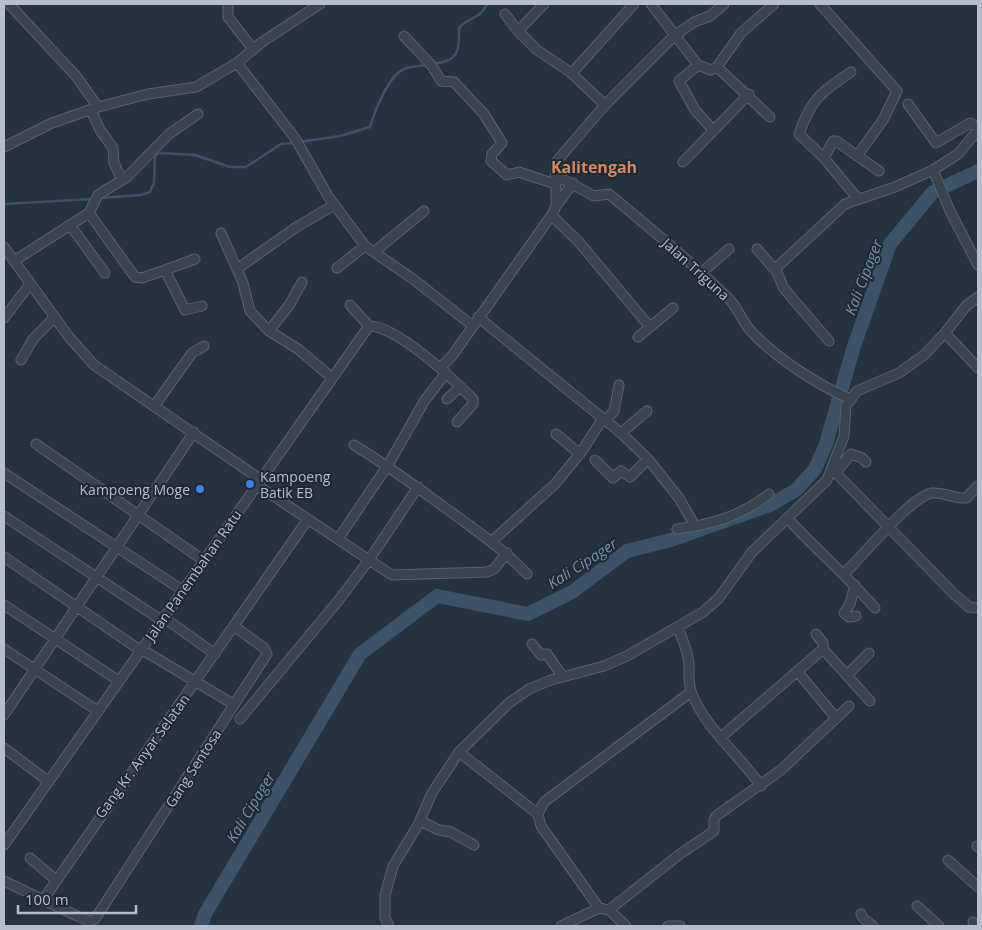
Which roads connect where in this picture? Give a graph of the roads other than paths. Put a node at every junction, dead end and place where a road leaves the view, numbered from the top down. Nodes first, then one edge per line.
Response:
1 (9, 4) edge
2 (228, 4) edge
3 (320, 4) edge
4 (544, 4) edge
5 (634, 4) edge
6 (651, 4) edge
7 (724, 4) edge
8 (774, 4) edge
9 (820, 4) edge
10 (505, 14) dead end
11 (518, 31) junction
12 (404, 36) dead end
13 (674, 36) junction
14 (253, 49) junction
15 (237, 63) junction
16 (698, 64) junction
17 (717, 67) junction
18 (851, 72) dead end
19 (572, 73) junction
20 (749, 94) junction
21 (908, 104) dead end
22 (605, 105) junction
23 (95, 108) junction
24 (198, 114) dead end
25 (770, 116) dead end
26 (978, 129) edge
27 (713, 130) junction
28 (4, 147) edge
29 (858, 156) junction
30 (824, 158) junction
31 (683, 162) dead end
32 (933, 170) junction
33 (879, 171) dead end
34 (555, 179) junction
35 (122, 180) junction
36 (573, 183) junction
37 (858, 198) junction
38 (334, 205) junction
39 (556, 206) junction
40 (90, 209) junction
41 (424, 211) dead end
42 (551, 216) junction
43 (70, 226) junction
44 (221, 233) dead end
45 (365, 246) junction
46 (4, 247) edge
47 (729, 249) dead end
48 (757, 249) dead end
49 (374, 252) junction
50 (194, 259) dead end
51 (14, 261) junction
52 (978, 266) edge
53 (337, 268) dead end
54 (237, 269) junction
55 (775, 269) junction
56 (166, 270) junction
57 (106, 273) dead end
58 (702, 273) junction
59 (302, 282) dead end
60 (30, 284) junction
61 (977, 299) edge
62 (350, 304) dead end
63 (202, 306) dead end
64 (673, 308) dead end
65 (4, 318) edge
66 (54, 318) junction
67 (475, 322) junction
68 (369, 326) junction
69 (650, 326) junction
70 (269, 331) junction
71 (945, 334) junction
72 (638, 337) dead end
73 (829, 341) dead end
74 (204, 346) dead end
75 (21, 360) dead end
76 (978, 368) edge
77 (443, 371) junction
78 (331, 378) junction
79 (619, 385) dead end
80 (460, 386) junction
81 (848, 398) junction
82 (447, 399) dead end
83 (155, 405) junction
84 (647, 411) dead end
85 (604, 419) junction
86 (457, 422) dead end
87 (194, 432) junction
88 (621, 433) junction
89 (556, 434) dead end
90 (36, 444) dead end
91 (354, 445) dead end
92 (580, 454) junction
93 (648, 459) junction
94 (595, 460) dead end
95 (866, 462) dead end
96 (388, 465) junction
97 (834, 470) junction
98 (4, 473) edge
99 (259, 482) junction
100 (978, 486) edge
101 (418, 487) junction
102 (769, 494) dead end
103 (139, 515) junction
104 (4, 516) edge
105 (308, 519) junction
106 (788, 519) junction
107 (695, 526) junction
108 (889, 527) junction
109 (677, 529) dead end
110 (338, 539) junction
111 (492, 541) junction
112 (117, 548) junction
113 (507, 553) junction
114 (4, 557) edge
115 (202, 560) junction
116 (369, 560) junction
117 (845, 573) junction
118 (527, 574) dead end
119 (98, 577) junction
120 (855, 585) junction
121 (182, 590) junction
122 (4, 605) edge
123 (78, 606) junction
124 (875, 608) dead end
125 (978, 608) edge
126 (856, 616) dead end
127 (162, 618) junction
128 (234, 626) junction
129 (678, 628) junction
130 (816, 634) dead end
131 (56, 639) junction
132 (532, 644) dead end
133 (4, 649) edge
134 (140, 649) junction
135 (823, 649) junction
136 (869, 653) dead end
137 (215, 654) junction
138 (35, 669) junction
139 (798, 671) junction
140 (847, 675) junction
141 (563, 677) junction
142 (119, 681) junction
143 (195, 683) junction
144 (691, 692) junction
145 (870, 701) dead end
146 (233, 704) junction
147 (849, 706) dead end
148 (98, 710) junction
149 (4, 715) edge
150 (836, 718) junction
151 (240, 719) dead end
152 (720, 738) junction
153 (4, 748) edge
154 (459, 752) junction
155 (48, 781) junction
156 (760, 786) junction
157 (538, 814) junction
158 (420, 821) junction
159 (4, 843) edge
160 (474, 845) dead end
161 (30, 858) dead end
162 (948, 860) dead end
163 (56, 880) junction
164 (4, 881) edge
165 (978, 887) edge
166 (43, 900) junction
167 (917, 906) dead end
168 (599, 908) junction
169 (609, 910) junction
170 (861, 914) dead end
171 (90, 922) edge
172 (388, 926) edge
173 (560, 926) edge
174 (626, 926) edge
175 (668, 926) edge
176 (680, 926) edge
177 (873, 926) edge
178 (939, 926) edge

1 - 23 street
2 - 14 street
3 - 14 street
4 - 11 street
5 - 19 street
6 - 13 street
7 - 13 street
8 - 17 street
9 - 29 street
10 - 11 street
11 - 19 street
12 - 34 street, Jalan Triguna
13 - 16 street
13 - 22 street
14 - 15 street
15 - 23 street
15 - 38 street
16 - 17 street
16 - 27 street
17 - 20 street
18 - 30 street
19 - 22 street
20 - 25 street
20 - 27 street
21 - 26 street
22 - 34 street
23 - 28 street
23 - 35 street
24 - 35 street
26 - 32 street
27 - 31 street
29 - 30 street
29 - 33 street
30 - 37 street
32 - 37 street
32 - 52 street
34 - 36 street, Jalan Triguna
34 - 39 street
35 - 40 street
36 - 39 street
36 - 58 street, Jalan Triguna
37 - 55 street
38 - 45 street
38 - 54 street
39 - 42 street
40 - 43 street
40 - 56 street
41 - 49 street
42 - 67 street
42 - 69 street
43 - 51 street
43 - 57 street
44 - 54 street
45 - 49 street
45 - 53 street
46 - 51 street
47 - 58 street
48 - 55 street
49 - 67 street
50 - 56 street
51 - 60 street
54 - 70 street
55 - 73 street
56 - 63 street
58 - 81 street, Jalan Triguna
59 - 70 street
60 - 65 street
60 - 66 street
61 - 71 street
62 - 68 street
64 - 69 street
66 - 75 street
66 - 83 street
67 - 77 street
67 - 85 street
68 - 77 street
68 - 78 street, Jalan Panembahan Ratu
69 - 72 street
70 - 78 street
71 - 76 street
71 - 81 street
74 - 83 street
77 - 80 street
77 - 96 street
78 - 99 street, Jalan Panembahan Ratu
79 - 85 street
80 - 82 street
80 - 86 street
81 - 97 street
83 - 87 street
84 - 88 street
85 - 88 street
85 - 92 street
87 - 99 street
87 - 103 street
88 - 93 street
89 - 92 street
90 - 103 street
91 - 96 street
92 - 111 street
93 - 94 street
93 - 107 street
95 - 97 street
96 - 101 street
96 - 110 street
97 - 106 street
97 - 108 street
98 - 112 street
99 - 105 street
99 - 115 street, Jalan Panembahan Ratu
100 - 108 street
101 - 111 street
101 - 116 street
102 - 107 street
103 - 112 street
103 - 115 street
104 - 119 street
105 - 110 street
105 - 128 street, Gang Kr. Anyar Selatan
106 - 117 street
106 - 129 street
107 - 109 street
108 - 117 street
108 - 125 street
110 - 116 street
111 - 113 street
112 - 119 street
112 - 121 street
113 - 116 street
113 - 118 street
114 - 123 street
115 - 121 street, Jalan Panembahan Ratu
116 - 151 street
117 - 120 street
119 - 123 street
119 - 127 street
120 - 124 street
120 - 126 street
121 - 127 street, Jalan Panembahan Ratu
122 - 131 street
123 - 131 street
123 - 134 street
127 - 134 street, Jalan Panembahan Ratu
127 - 137 street
128 - 137 street, Gang Kr. Anyar Selatan
128 - 146 street, Gang Sentosa
129 - 141 street
129 - 144 street
130 - 135 street
131 - 138 street
131 - 142 street
132 - 141 street
133 - 138 street
134 - 142 street, Jalan Panembahan Ratu
134 - 143 street
135 - 139 street
135 - 140 street
136 - 140 street
137 - 143 street, Gang Kr. Anyar Selatan
138 - 148 street
138 - 149 street
139 - 150 street
139 - 152 street
140 - 145 street
141 - 154 street
142 - 148 street, Jalan Panembahan Ratu
143 - 146 street
143 - 163 street, Gang Kr. Anyar Selatan
144 - 152 street
144 - 157 street
146 - 171 street, Gang Sentosa
147 - 150 street
148 - 155 street, Jalan Panembahan Ratu
150 - 156 street
152 - 156 street
153 - 155 street
154 - 157 street
154 - 158 street
155 - 159 street, Jalan Panembahan Ratu
156 - 169 street
157 - 168 street
158 - 160 street
158 - 172 street
161 - 163 street
162 - 165 street
163 - 166 street, Gang Kr. Anyar Selatan
164 - 166 street
166 - 171 street
167 - 178 street
168 - 169 street
168 - 173 street
169 - 174 street
170 - 177 street
175 - 176 street

